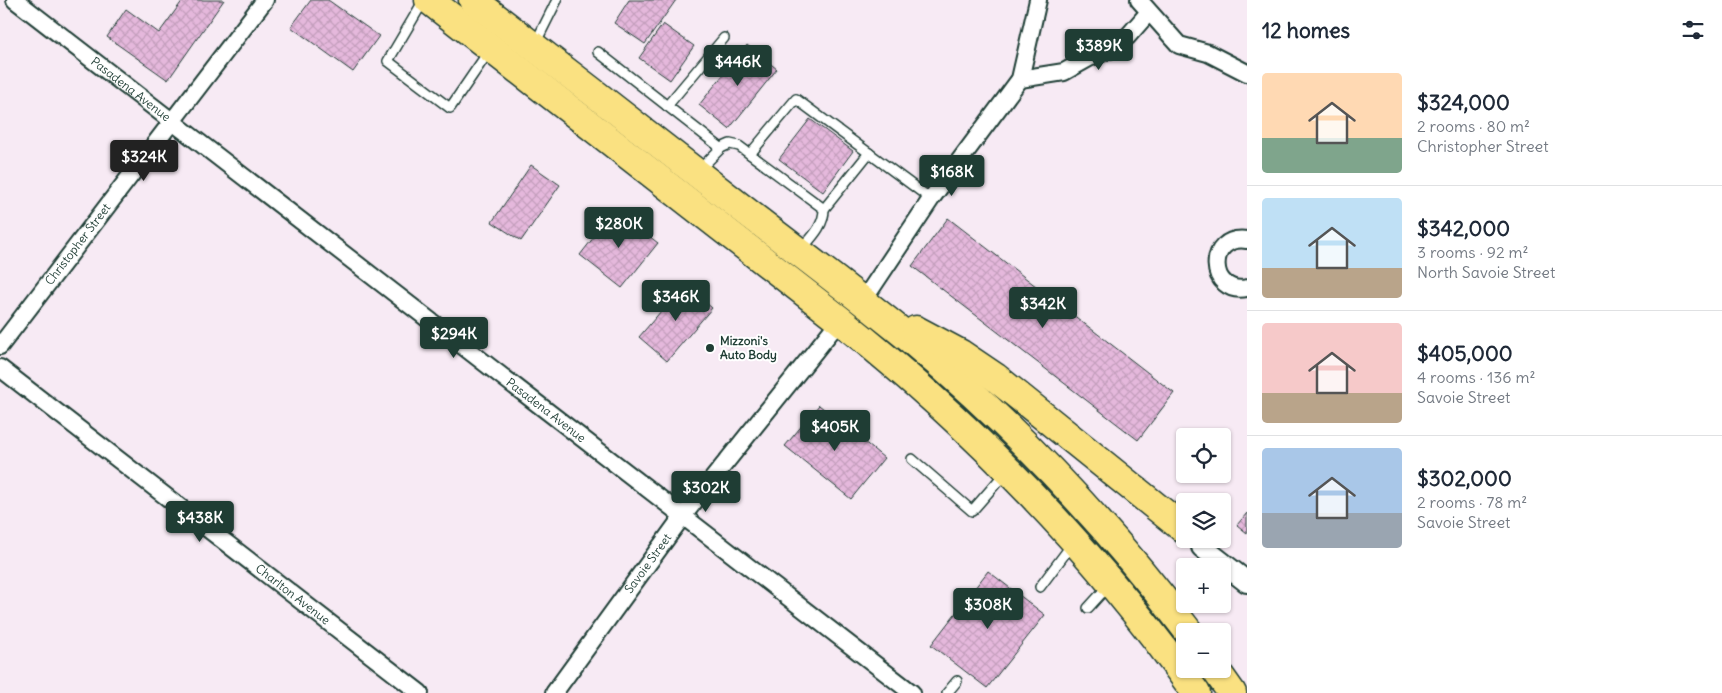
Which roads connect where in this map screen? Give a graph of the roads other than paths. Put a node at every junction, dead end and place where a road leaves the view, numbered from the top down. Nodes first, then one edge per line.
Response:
1 (15, 0) edge
2 (264, 0) edge
3 (425, 0) edge
4 (429, 0) edge
5 (473, 0) edge
6 (557, 0) edge
7 (1038, 0) edge
8 (1144, 6) edge
9 (724, 38) dead end
10 (534, 47) junction
11 (491, 48) junction
12 (598, 52) dead end
13 (1247, 73) edge
14 (1020, 79) junction
15 (668, 106) junction
16 (172, 120) junction
17 (721, 148) junction
18 (869, 153) junction
19 (750, 154) junction
20 (696, 172) junction
21 (931, 199) junction
22 (824, 209) junction
23 (1244, 236) edge
24 (800, 252) junction
25 (1247, 288) edge
26 (863, 301) junction
27 (840, 320) junction
28 (0, 346) edge
29 (0, 368) edge
30 (912, 459) dead end
31 (1008, 470) junction
32 (682, 517) junction
33 (1176, 521) edge
34 (1074, 540) junction
35 (1205, 548) edge
36 (1247, 582) edge
37 (1111, 583) junction
38 (1040, 587) dead end
39 (1088, 608) dead end
40 (1181, 623) edge
41 (1221, 678) edge
42 (957, 681) dead end
43 (420, 693) edge
44 (554, 693) edge
45 (912, 693) edge
46 (947, 693) edge
47 (1196, 693) edge
48 (1232, 693) edge

1 - 16 street, Pasadena Avenue
2 - 16 street, Christopher Street
3 - 11 lane
4 - 11 highway
5 - 10 highway
6 - 10 lane
7 - 14 street
8 - 13 street
8 - 14 street
9 - 15 lane
10 - 20 highway
11 - 27 highway
12 - 15 lane
14 - 21 street
15 - 17 lane
16 - 28 street, Christopher Street
16 - 32 street, Pasadena Avenue
17 - 19 lane
17 - 20 lane
18 - 19 lane
18 - 21 lane
18 - 22 lane
19 - 22 lane
20 - 24 highway
21 - 26 street
22 - 24 lane
23 - 25 street
24 - 26 highway
26 - 33 highway
26 - 40 highway
27 - 31 highway
27 - 32 street, Savoie Street
29 - 43 street, Charlton Avenue
30 - 31 lane
31 - 34 highway
32 - 44 street, Savoie Street
32 - 45 street, Pasadena Avenue
34 - 37 highway
34 - 38 lane
35 - 36 street
37 - 39 lane
37 - 47 highway
41 - 48 highway
42 - 46 lane

